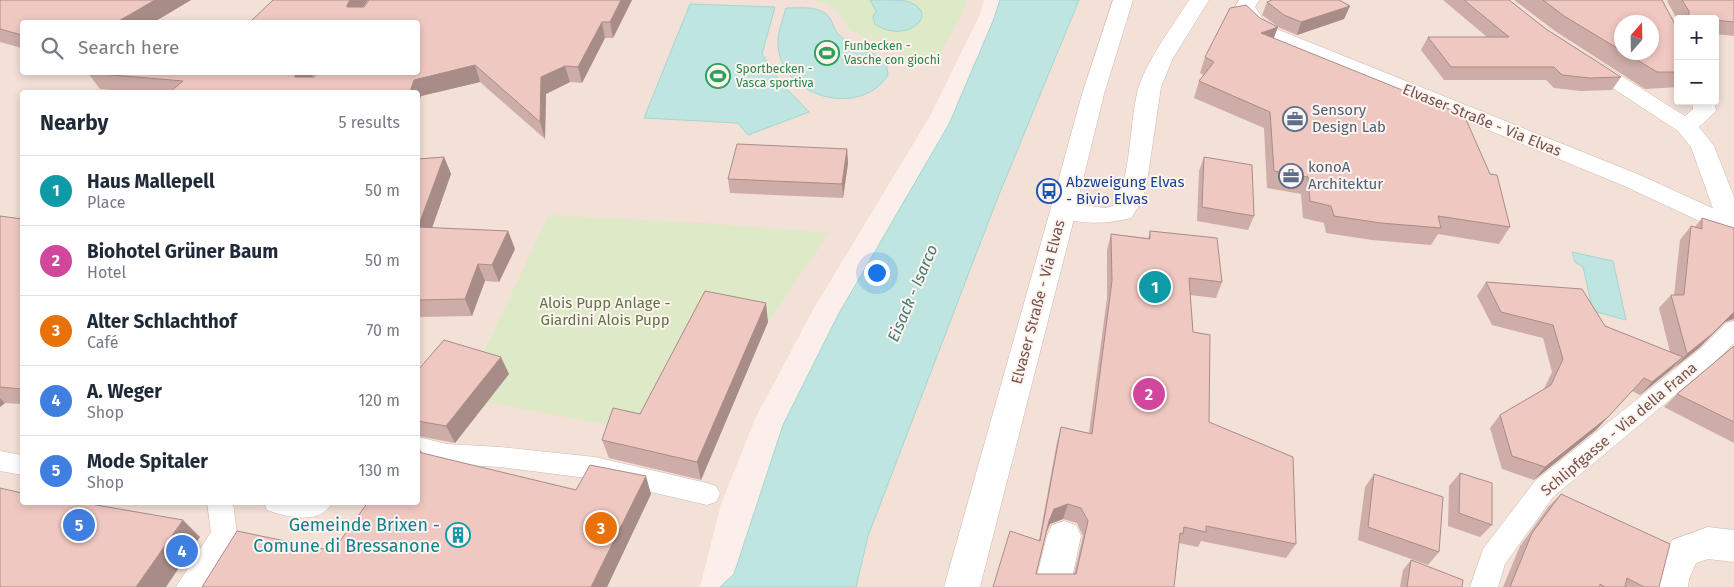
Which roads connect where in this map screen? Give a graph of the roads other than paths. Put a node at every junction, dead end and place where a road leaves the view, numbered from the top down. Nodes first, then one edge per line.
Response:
1 (1123, 0) edge
2 (1199, 0) edge
3 (1249, 0) edge
4 (1572, 53) edge
5 (1704, 105) edge
6 (1686, 126) junction
7 (1063, 211) junction
8 (1732, 226) edge
9 (1734, 329) edge
10 (420, 447) edge
11 (707, 494) dead end
12 (220, 505) edge
13 (1064, 536) dead end
14 (1734, 546) edge
15 (190, 587) edge
16 (962, 587) edge
17 (1052, 587) edge
18 (1484, 587) edge
19 (1670, 587) edge

1 - 7 street
2 - 7 street, Elvaser Straße - Via Elvas
3 - 8 street, Elvaser Straße - Via Elvas
4 - 6 street
5 - 6 street
6 - 8 street
7 - 16 street, Elvaser Straße - Via Elvas
9 - 18 street, Schlipfgasse - Via della Frana
10 - 11 street
12 - 15 street
13 - 17 street
14 - 19 street

